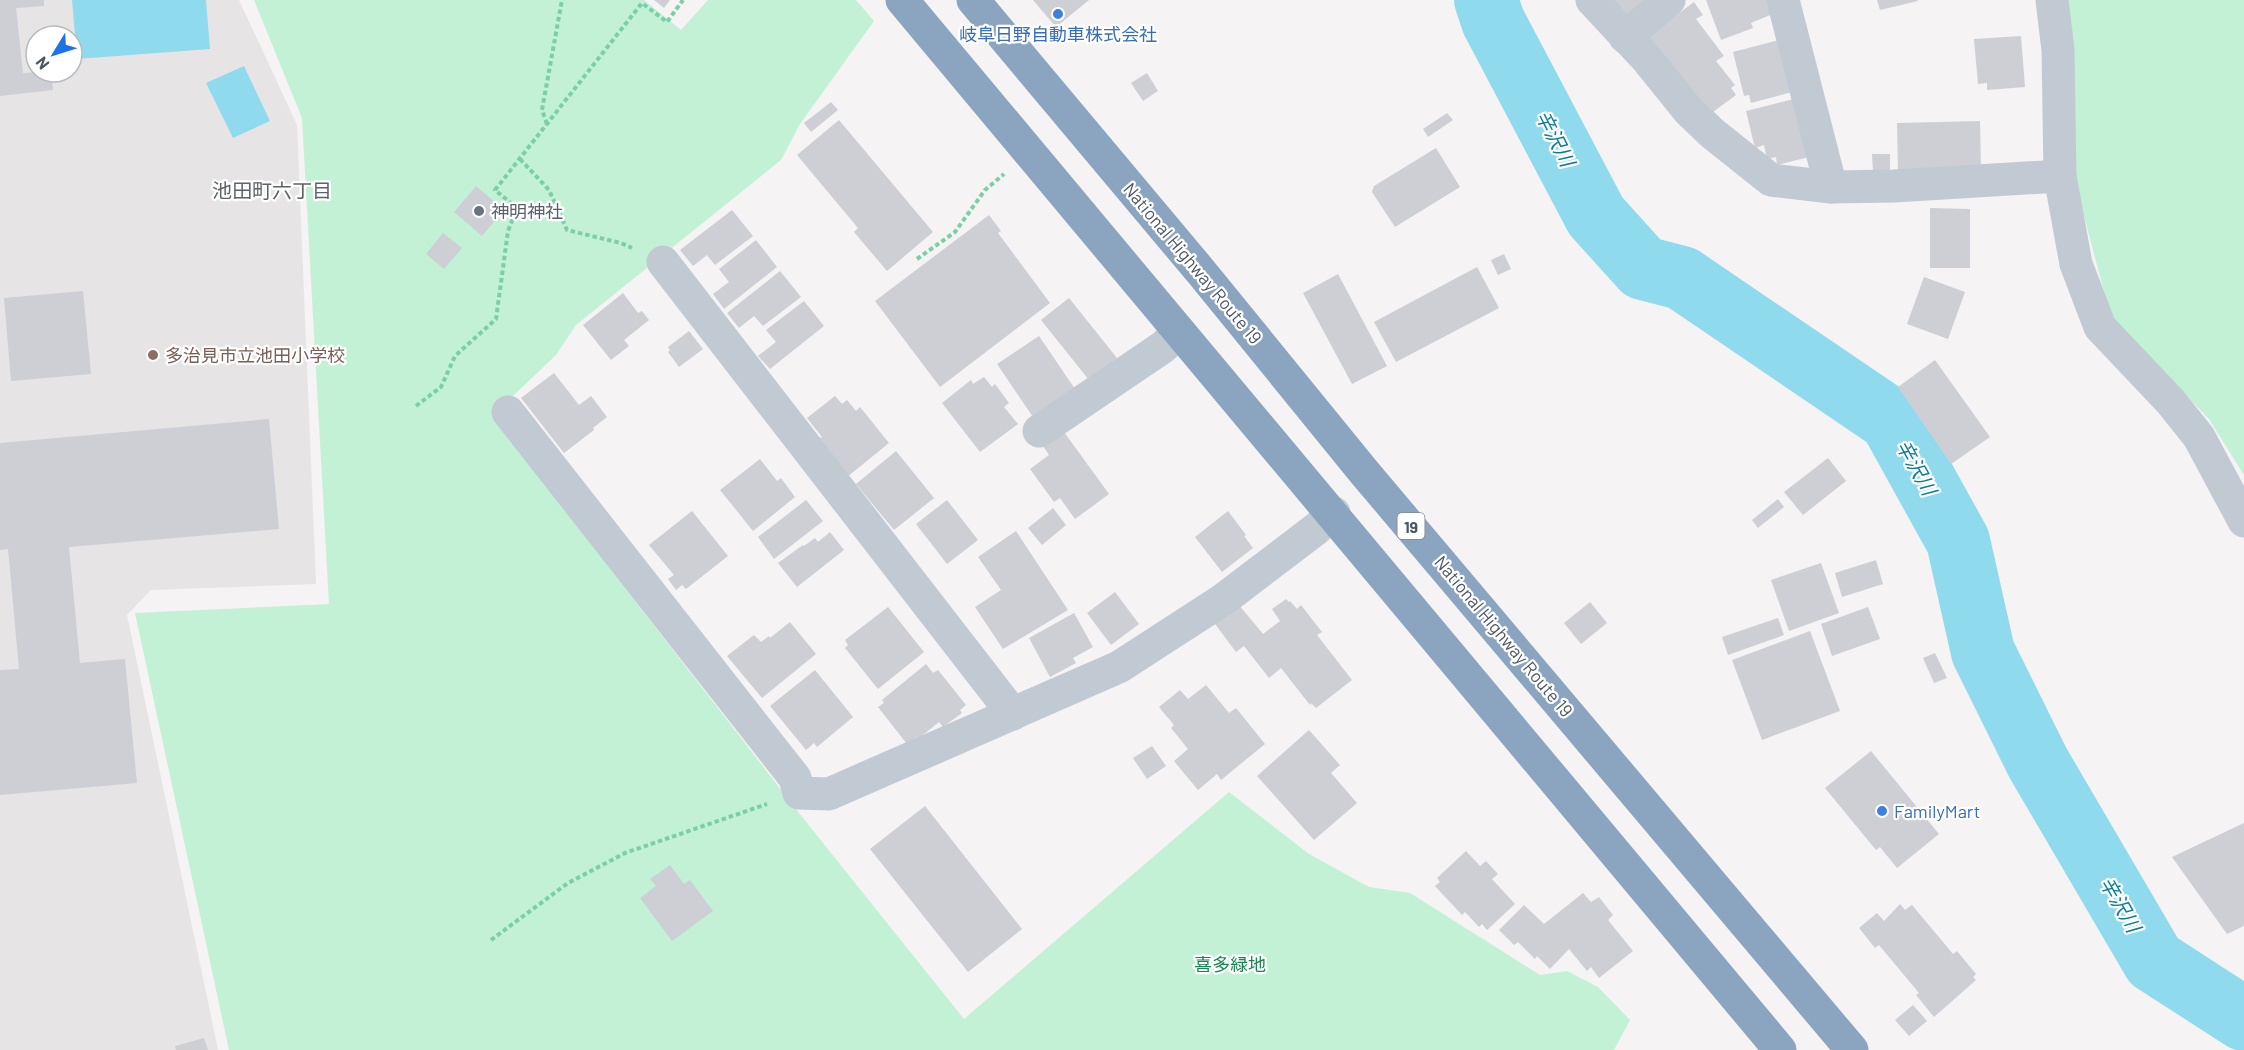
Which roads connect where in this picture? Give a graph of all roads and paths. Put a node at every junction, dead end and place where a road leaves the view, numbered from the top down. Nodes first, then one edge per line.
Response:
1 (562, 0) edge
2 (683, 0) edge
3 (902, 0) edge
4 (973, 0) edge
5 (1592, 0) edge
6 (1669, 0) edge
7 (1783, 0) edge
8 (2052, 0) edge
9 (1625, 37) junction
10 (547, 124) junction
11 (520, 159) junction
12 (1012, 167) dead end
13 (2060, 176) junction
14 (1831, 187) junction
15 (917, 259) dead end
16 (663, 262) joint
17 (1179, 332) junction
18 (416, 406) dead end
19 (508, 412) dead end
20 (1039, 431) dead end
21 (1334, 513) junction
22 (2244, 521) edge
23 (1013, 714) junction
24 (799, 793) junction
25 (491, 940) dead end
26 (1780, 1050) edge
27 (1852, 1050) edge

1 - 10 path
2 - 10 path
3 - 17 highway
4 - 27 highway, National Highway Route 19 / 19
5 - 9 street
6 - 9 street
7 - 14 street
8 - 13 street
9 - 14 street
10 - 11 path
11 - 16 path
11 - 18 path
12 - 15 path
13 - 14 street
13 - 22 street
16 - 23 street
17 - 20 street
17 - 21 highway
19 - 24 street
21 - 23 street
21 - 26 highway
23 - 24 street
24 - 25 path

